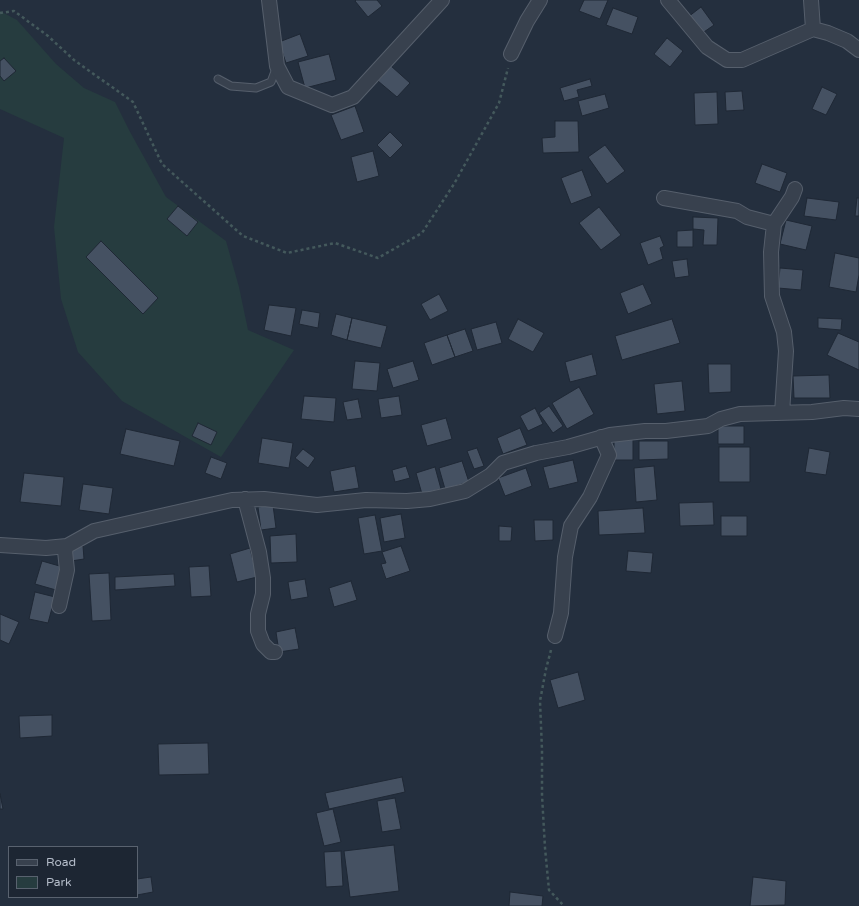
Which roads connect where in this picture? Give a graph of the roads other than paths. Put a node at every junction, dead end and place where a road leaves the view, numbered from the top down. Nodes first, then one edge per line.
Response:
1 (269, 0) edge
2 (442, 0) edge
3 (540, 0) edge
4 (668, 0) edge
5 (811, 0) edge
6 (813, 29) junction
7 (859, 50) edge
8 (511, 54) road end
9 (277, 66) junction
10 (218, 79) dead end
11 (795, 189) dead end
12 (664, 198) dead end
13 (774, 224) junction
14 (859, 409) edge
15 (782, 413) junction
16 (601, 437) junction
17 (245, 499) junction
18 (0, 545) edge
19 (67, 546) junction
20 (59, 606) dead end
21 (555, 636) road end
22 (275, 652) dead end

1 - 9 street
2 - 9 street
3 - 8 street
4 - 6 street
5 - 6 street
6 - 7 street
9 - 10 lane
11 - 13 street
12 - 13 street
13 - 15 street
14 - 15 street
15 - 16 street
16 - 17 street
16 - 21 street
17 - 19 street
17 - 22 street
18 - 19 street
19 - 20 street

